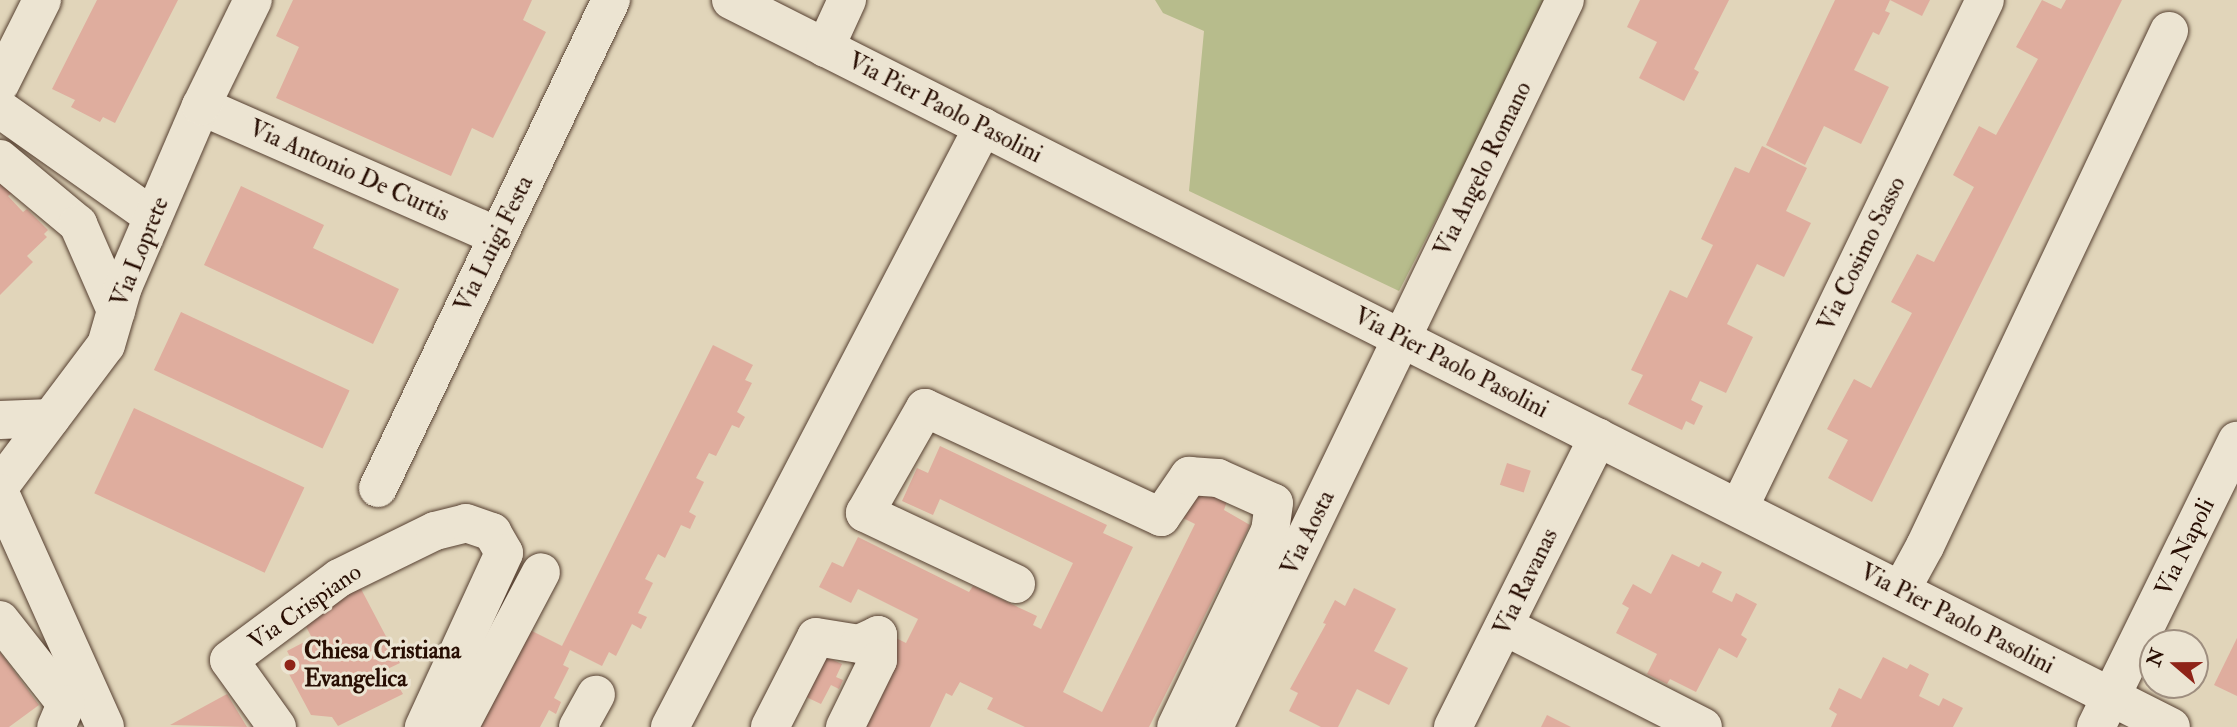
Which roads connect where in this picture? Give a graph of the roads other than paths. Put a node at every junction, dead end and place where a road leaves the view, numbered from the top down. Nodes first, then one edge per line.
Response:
1 (42, 0) edge
2 (253, 0) edge
3 (611, 0) edge
4 (731, 0) edge
5 (847, 0) edge
6 (1565, 0) edge
7 (1985, 0) edge
8 (2169, 31) dead end
9 (825, 48) junction
10 (0, 84) edge
11 (201, 106) junction
12 (0, 109) edge
13 (983, 127) junction
14 (0, 159) edge
15 (153, 217) junction
16 (497, 236) junction
17 (116, 311) junction
18 (1402, 338) junction
19 (51, 418) junction
20 (0, 420) edge
21 (1598, 437) junction
22 (2237, 441) edge
23 (0, 486) edge
24 (378, 488) dead end
25 (0, 493) edge
26 (1739, 508) junction
27 (541, 572) dead end
28 (1016, 584) dead end
29 (1901, 590) junction
30 (0, 620) edge
31 (1504, 626) junction
32 (2104, 712) edge
33 (57, 727) edge
34 (105, 727) edge
35 (277, 727) edge
36 (424, 727) edge
37 (459, 727) edge
38 (670, 727) edge
39 (770, 727) edge
40 (845, 727) edge
41 (1176, 727) edge
42 (1214, 727) edge
43 (1453, 727) edge
44 (1703, 727) edge
45 (2171, 727) edge

1 - 10 street
2 - 11 street, Via Loprete
3 - 16 street, Via Luigi Festa
4 - 9 street, Via Pier Paolo Pasolini
5 - 9 street
6 - 18 street, Via Angelo Romano
7 - 26 street, Via Cosimo Sasso
8 - 29 street
9 - 13 street, Via Pier Paolo Pasolini
11 - 15 street, Via Loprete
11 - 16 street, Via Antonio De Curtis
12 - 15 street
13 - 18 street, Via Pier Paolo Pasolini
13 - 38 street
14 - 17 street
15 - 17 street, Via Loprete
16 - 24 street, Via Luigi Festa
17 - 19 street, Via Loprete
18 - 21 street, Via Pier Paolo Pasolini
18 - 42 street, Via Aosta
19 - 20 street
19 - 23 street, Via Loprete
21 - 26 street, Via Pier Paolo Pasolini
21 - 31 street, Via Ravanas
22 - 32 street, Via Napoli
25 - 34 street
26 - 29 street, Via Pier Paolo Pasolini
27 - 37 street
28 - 41 street
29 - 32 street, Via Pier Paolo Pasolini
30 - 33 street
31 - 43 street, Via Ravanas
31 - 44 street
32 - 45 street, Via Pier Paolo Pasolini
35 - 36 street, Via Crispiano
39 - 40 street

